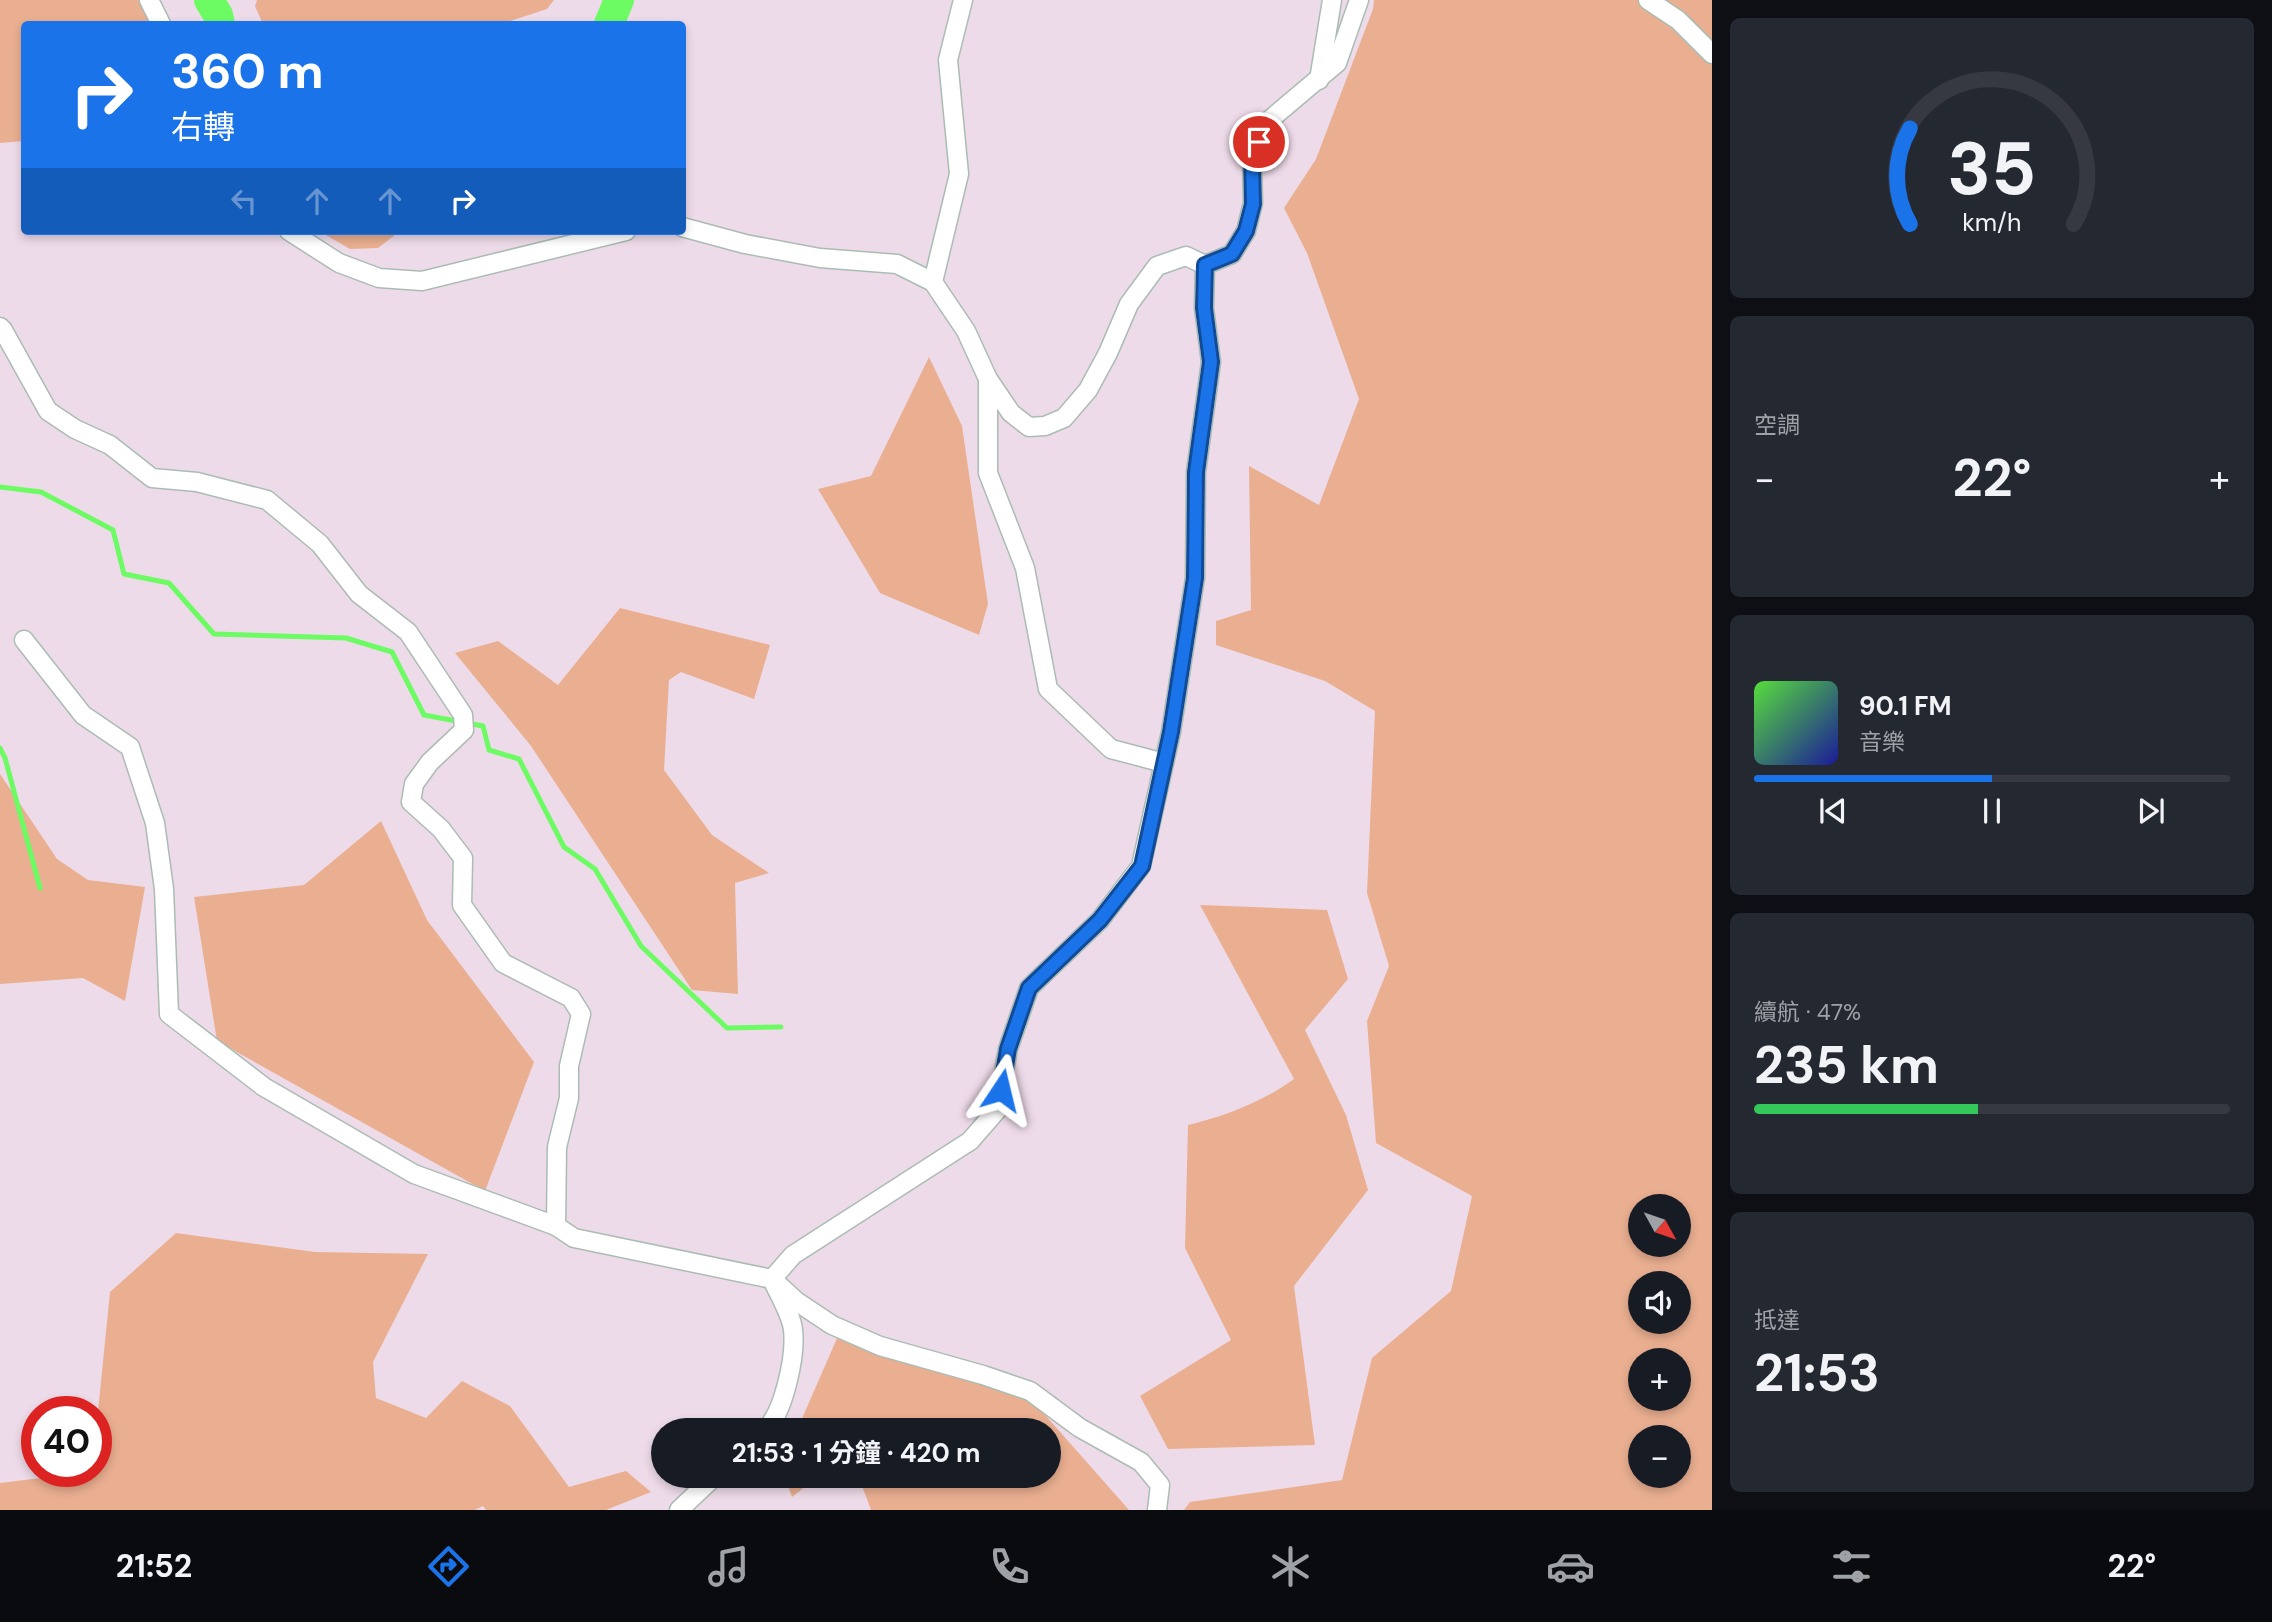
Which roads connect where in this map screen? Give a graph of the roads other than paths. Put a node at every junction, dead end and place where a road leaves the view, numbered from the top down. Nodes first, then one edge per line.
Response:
1 (149, 0) edge
2 (963, 0) edge
3 (1332, 0) edge
4 (1359, 0) edge
5 (1648, 0) edge
6 (160, 21) edge
7 (1712, 54) edge
8 (1319, 79) junction
9 (686, 229) edge
10 (295, 235) edge
11 (610, 235) edge
12 (1205, 265) junction
13 (933, 282) junction
14 (1, 329) edge
15 (988, 379) junction
16 (24, 640) dead end
17 (1164, 764) junction
18 (556, 1226) junction
19 (772, 1279) junction
20 (775, 1418) edge
21 (702, 1488) edge
22 (679, 1510) edge
23 (1157, 1510) edge

1 - 6 street
2 - 13 street
3 - 8 street
4 - 8 street
5 - 7 street
8 - 12 street
9 - 13 street
10 - 11 street
12 - 15 street
12 - 17 street
13 - 15 street
14 - 18 street
15 - 17 street
16 - 18 street
17 - 19 street
18 - 19 street
19 - 20 street
19 - 23 street
21 - 22 street

